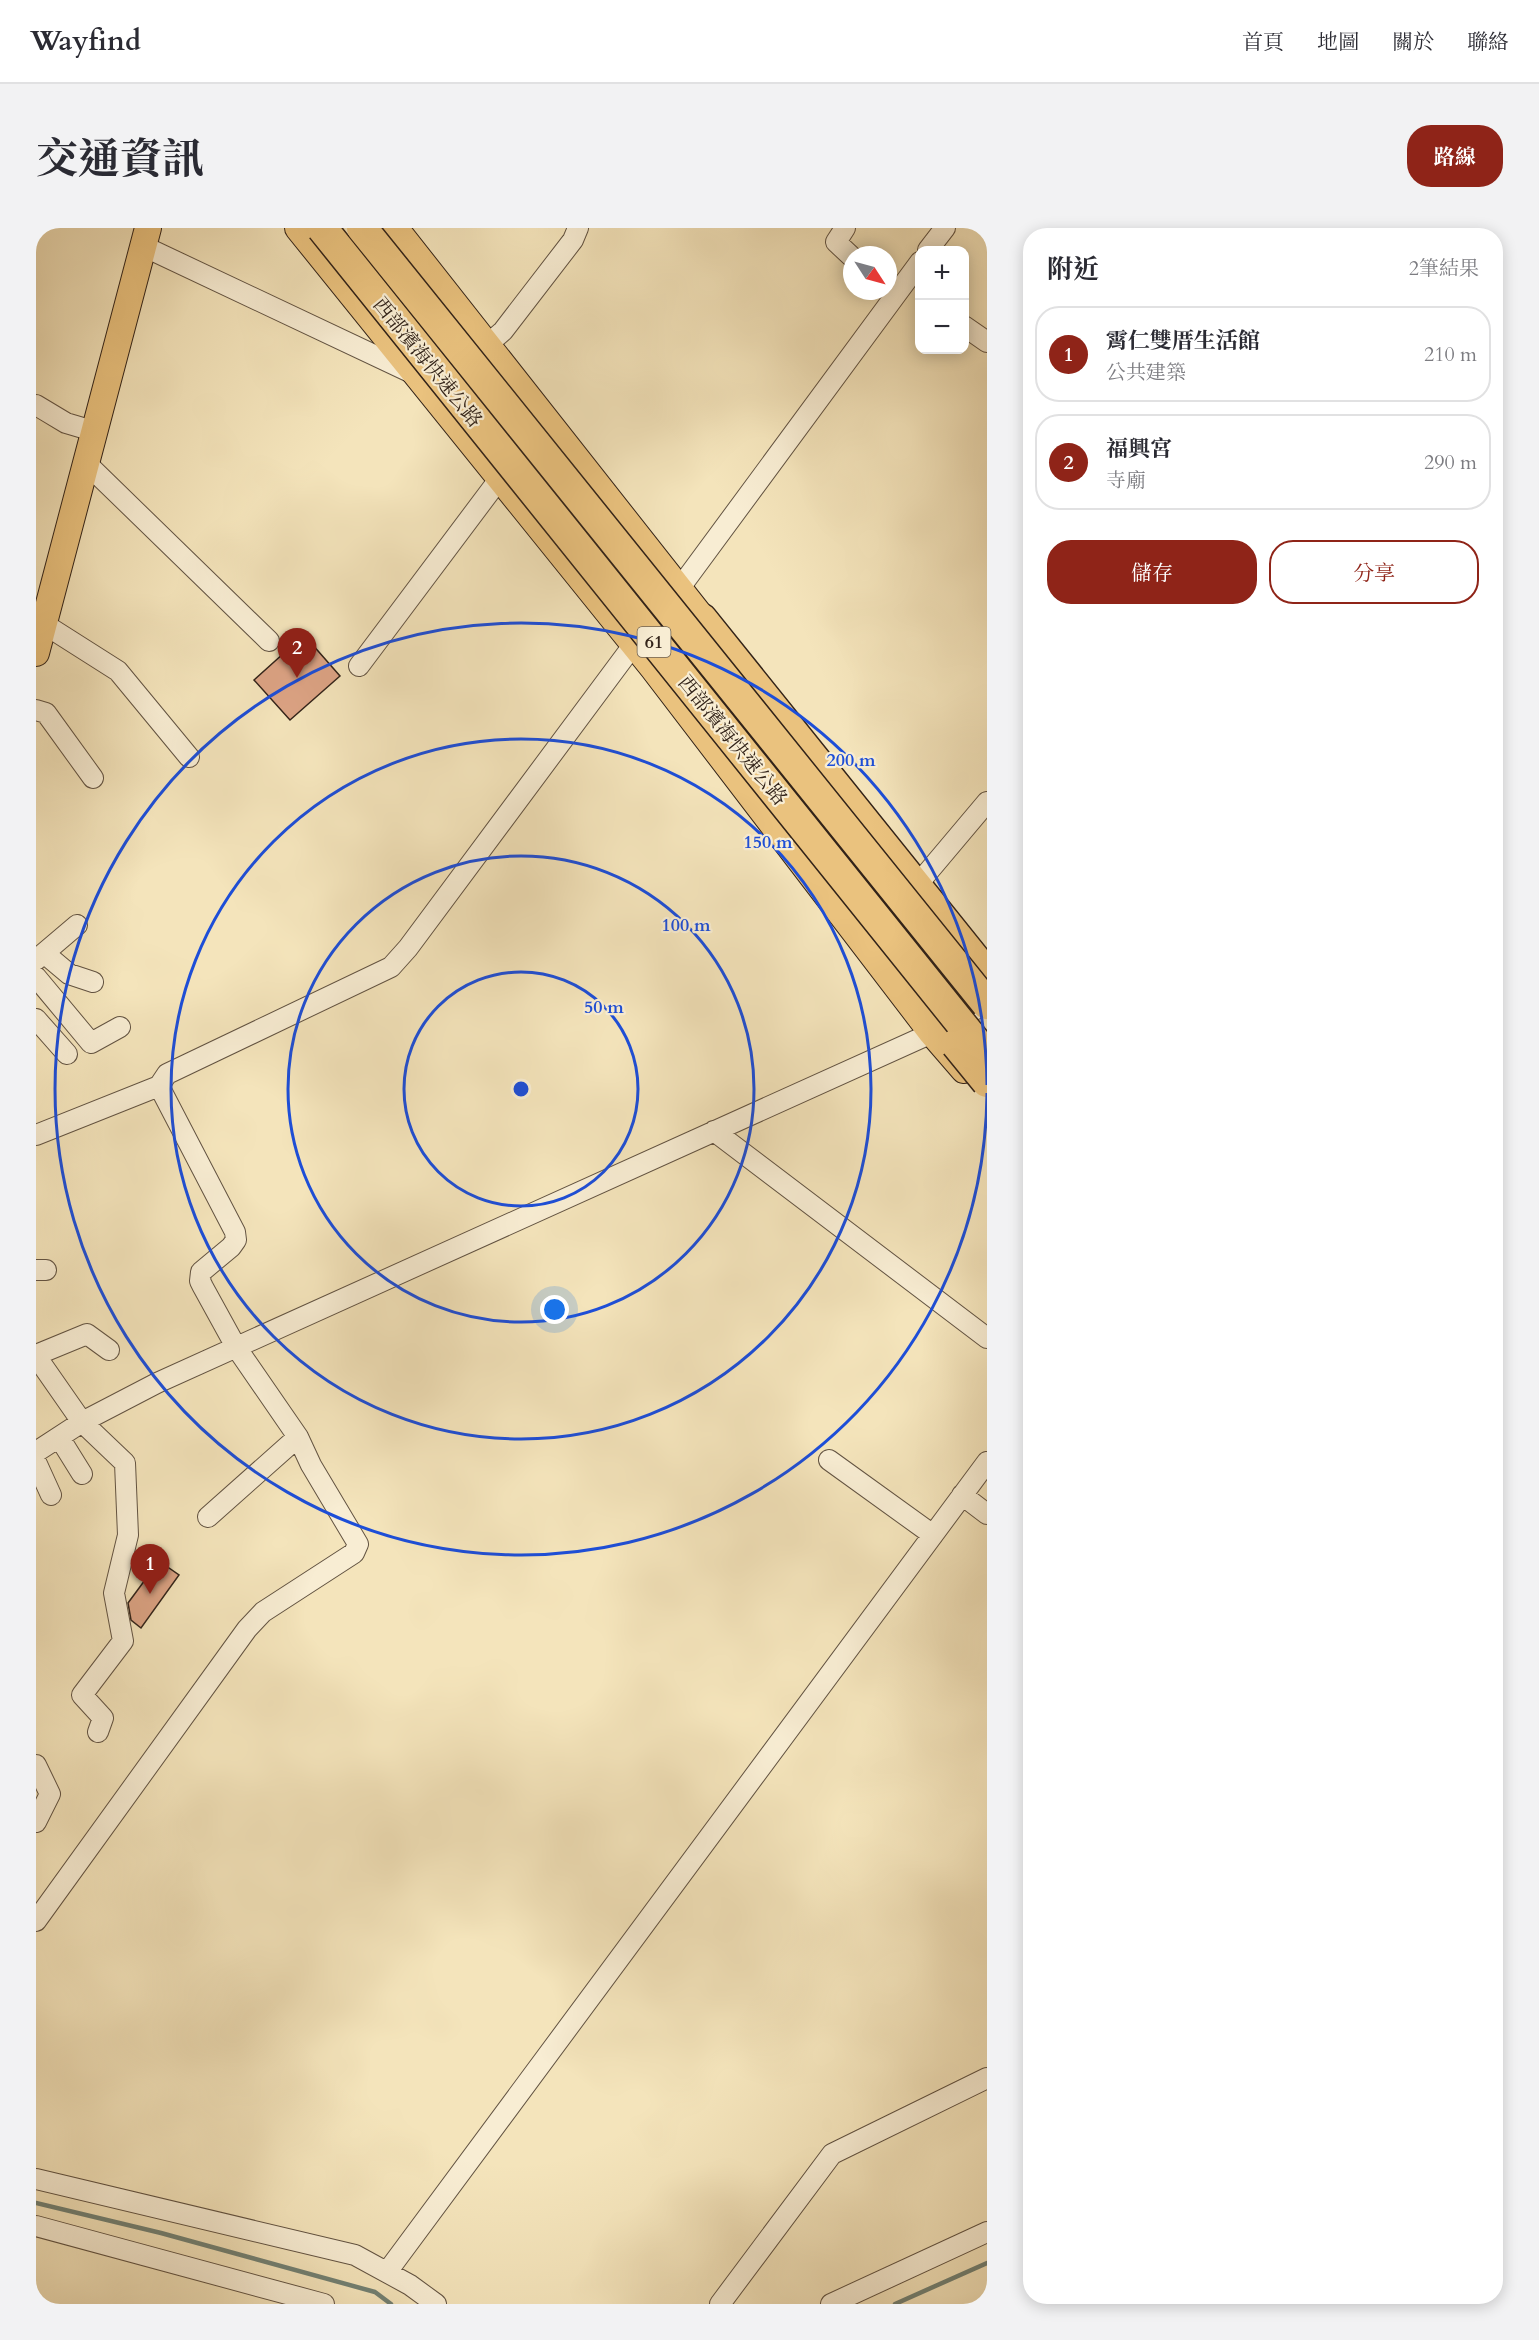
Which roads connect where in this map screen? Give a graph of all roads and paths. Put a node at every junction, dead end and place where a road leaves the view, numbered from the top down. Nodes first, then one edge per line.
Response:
1 (298, 228) edge
2 (322, 228) edge
3 (333, 228) edge
4 (353, 228) edge
5 (362, 228) edge
6 (395, 228) edge
7 (578, 228) edge
8 (844, 228) edge
9 (945, 228) edge
10 (146, 237) edge
11 (931, 246) edge
12 (843, 249) edge
13 (915, 269) edge
14 (903, 287) edge
15 (969, 329) edge
16 (987, 342) edge
17 (488, 344) junction
18 (417, 375) junction
19 (36, 405) edge
20 (93, 431) junction
21 (85, 462) junction
22 (500, 478) junction
23 (679, 589) junction
24 (702, 619) junction
25 (44, 624) junction
26 (269, 641) dead end
27 (634, 644) junction
28 (36, 653) edge
29 (359, 666) dead end
30 (653, 668) junction
31 (36, 710) edge
32 (189, 757) dead end
33 (93, 778) dead end
34 (987, 802) edge
35 (923, 878) junction
36 (77, 925) dead end
37 (987, 953) edge
38 (40, 956) edge
39 (987, 974) edge
40 (36, 976) edge
41 (93, 982) dead end
42 (987, 992) edge
43 (987, 1004) edge
44 (36, 1018) edge
45 (120, 1027) dead end
46 (940, 1028) junction
47 (67, 1054) dead end
48 (987, 1056) edge
49 (987, 1070) edge
50 (987, 1082) edge
51 (159, 1086) junction
52 (987, 1096) edge
53 (714, 1131) junction
54 (36, 1135) edge
55 (987, 1338) edge
56 (236, 1347) junction
57 (110, 1350) dead end
58 (36, 1355) edge
59 (82, 1422) junction
60 (59, 1437) junction
61 (298, 1437) junction
62 (36, 1452) edge
63 (829, 1460) dead end
64 (36, 1462) edge
65 (987, 1462) edge
66 (82, 1474) dead end
67 (51, 1495) dead end
68 (962, 1495) junction
69 (987, 1514) edge
70 (208, 1516) dead end
71 (933, 1535) junction
72 (98, 1732) dead end
73 (36, 1765) edge
74 (40, 1814) edge
75 (36, 1921) edge
76 (987, 2078) edge
77 (36, 2179) edge
78 (36, 2226) edge
79 (987, 2232) edge
80 (387, 2272) junction
81 (324, 2304) edge
82 (436, 2304) edge
83 (720, 2304) edge
84 (831, 2304) edge

1 - 18 main road
2 - 48 highway, 西部濱海快速公路 / 61, bridge
3 - 46 main road
4 - 42 main road
5 - 43 highway, 西部濱海快速公路 / 61, bridge
6 - 17 main road
7 - 17 street
8 - 12 street
9 - 11 street
10 - 18 street
10 - 20 main road
13 - 14 street
14 - 23 street
15 - 16 street
17 - 23 main road
18 - 22 main road
19 - 20 street
20 - 21 main road
21 - 25 main road
21 - 26 street
22 - 27 main road
22 - 29 street
23 - 24 main road
24 - 35 main road
24 - 39 highway
25 - 28 main road
25 - 32 street
27 - 30 main road
27 - 51 street
30 - 46 main road
30 - 50 highway, bridge
31 - 33 street
34 - 35 street
35 - 37 main road
36 - 38 street
38 - 41 street
40 - 45 street
43 - 46 street
44 - 47 street
46 - 49 main road
46 - 52 main road
46 - 53 street
51 - 54 street
51 - 56 street
53 - 55 street
53 - 56 street
56 - 59 street
56 - 61 street
57 - 58 street
58 - 59 street
59 - 60 street
59 - 72 street
60 - 62 street
60 - 66 street
61 - 70 street
61 - 75 street
63 - 71 street
64 - 67 street
65 - 68 street
68 - 69 street
68 - 71 street
71 - 80 street
73 - 74 street
76 - 83 street
77 - 80 street
78 - 81 street
79 - 84 street
80 - 82 street

